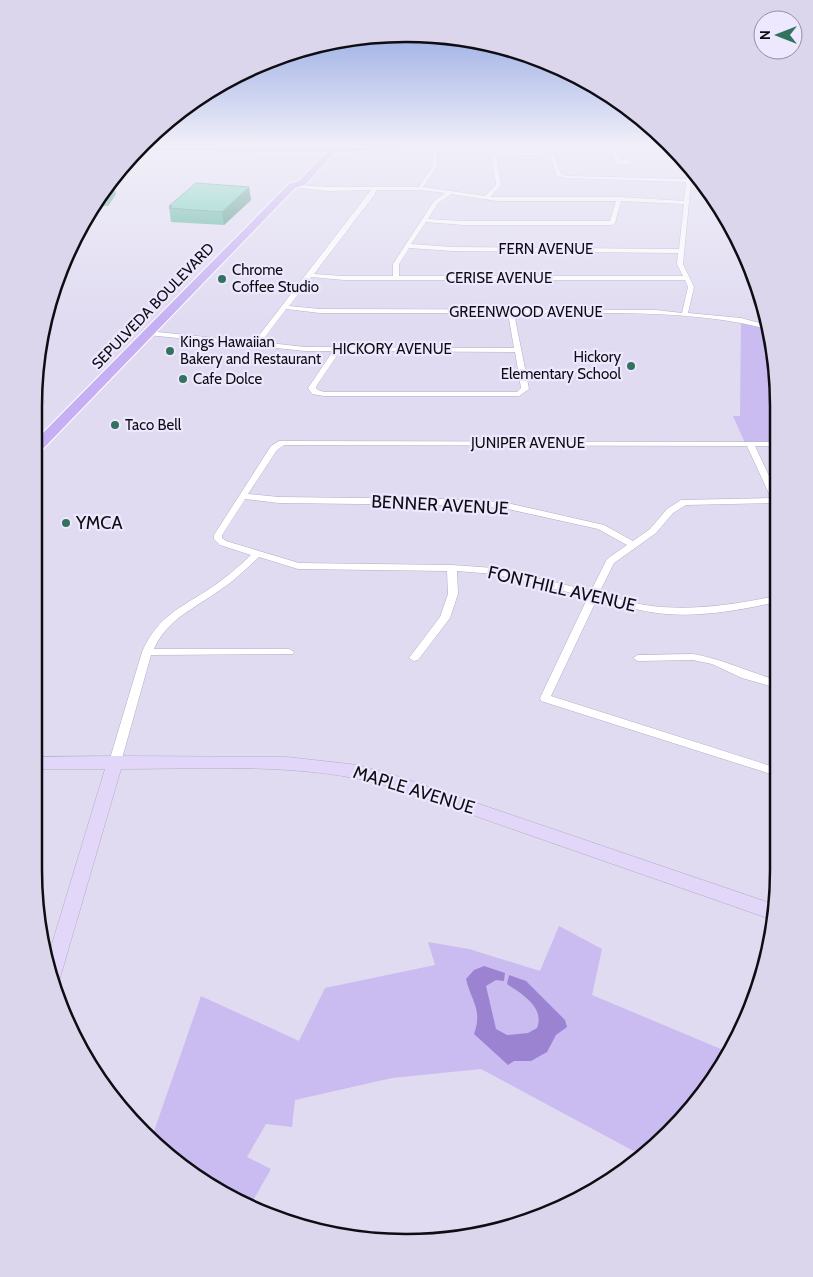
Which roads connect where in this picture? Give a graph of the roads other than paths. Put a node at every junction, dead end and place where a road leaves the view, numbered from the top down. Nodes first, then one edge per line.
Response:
1 (272, 204) edge
2 (366, 204) edge
3 (435, 204) edge
4 (618, 204) edge
5 (680, 204) edge
6 (687, 204) joint
7 (425, 220) junction
8 (410, 246) junction
9 (681, 251) junction
10 (310, 275) junction
11 (396, 278) junction
12 (688, 278) junction
13 (284, 307) junction
14 (510, 312) junction
15 (685, 314) junction
16 (761, 325) edge
17 (148, 333) junction
18 (256, 344) junction
19 (338, 349) junction
20 (517, 350) junction
21 (42, 442) edge
22 (750, 444) junction
23 (770, 444) edge
24 (770, 489) edge
25 (242, 496) junction
26 (770, 505) edge
27 (632, 544) junction
28 (257, 554) junction
29 (452, 568) junction
30 (594, 594) junction
31 (770, 601) edge
32 (146, 652) junction
33 (289, 652) dead end
34 (414, 658) dead end
35 (638, 658) dead end
36 (770, 682) edge
37 (116, 762) junction
38 (42, 763) edge
39 (770, 770) edge
40 (768, 910) edge
41 (55, 966) edge

1 - 17 main road, SEPULVEDA BOULEVARD
2 - 10 street
3 - 7 street
4 - 7 street
5 - 6 street
6 - 9 street
7 - 8 street
8 - 9 street, FERN AVENUE
8 - 11 street
9 - 12 street
10 - 11 street, CERISE AVENUE
10 - 13 street
11 - 12 street, CERISE AVENUE
12 - 15 street
13 - 14 street, GREENWOOD AVENUE
13 - 18 street
14 - 15 street, GREENWOOD AVENUE
14 - 20 street
15 - 16 street, GREENWOOD AVENUE
17 - 18 street, HICKORY AVENUE
17 - 21 main road, SEPULVEDA BOULEVARD
18 - 19 street, HICKORY AVENUE
19 - 20 street, HICKORY AVENUE
19 - 20 street
22 - 23 street, JUNIPER AVENUE
22 - 24 street
22 - 25 street, JUNIPER AVENUE
25 - 27 street, BENNER AVENUE
25 - 28 street, FONTHILL AVENUE
26 - 27 street
27 - 30 street
28 - 29 street, FONTHILL AVENUE
28 - 32 street
29 - 30 street, FONTHILL AVENUE
29 - 34 street
30 - 31 street, FONTHILL AVENUE
30 - 39 street
32 - 33 street
32 - 37 street
35 - 36 street
37 - 38 street, MAPLE AVENUE
37 - 40 street, MAPLE AVENUE
37 - 41 street

